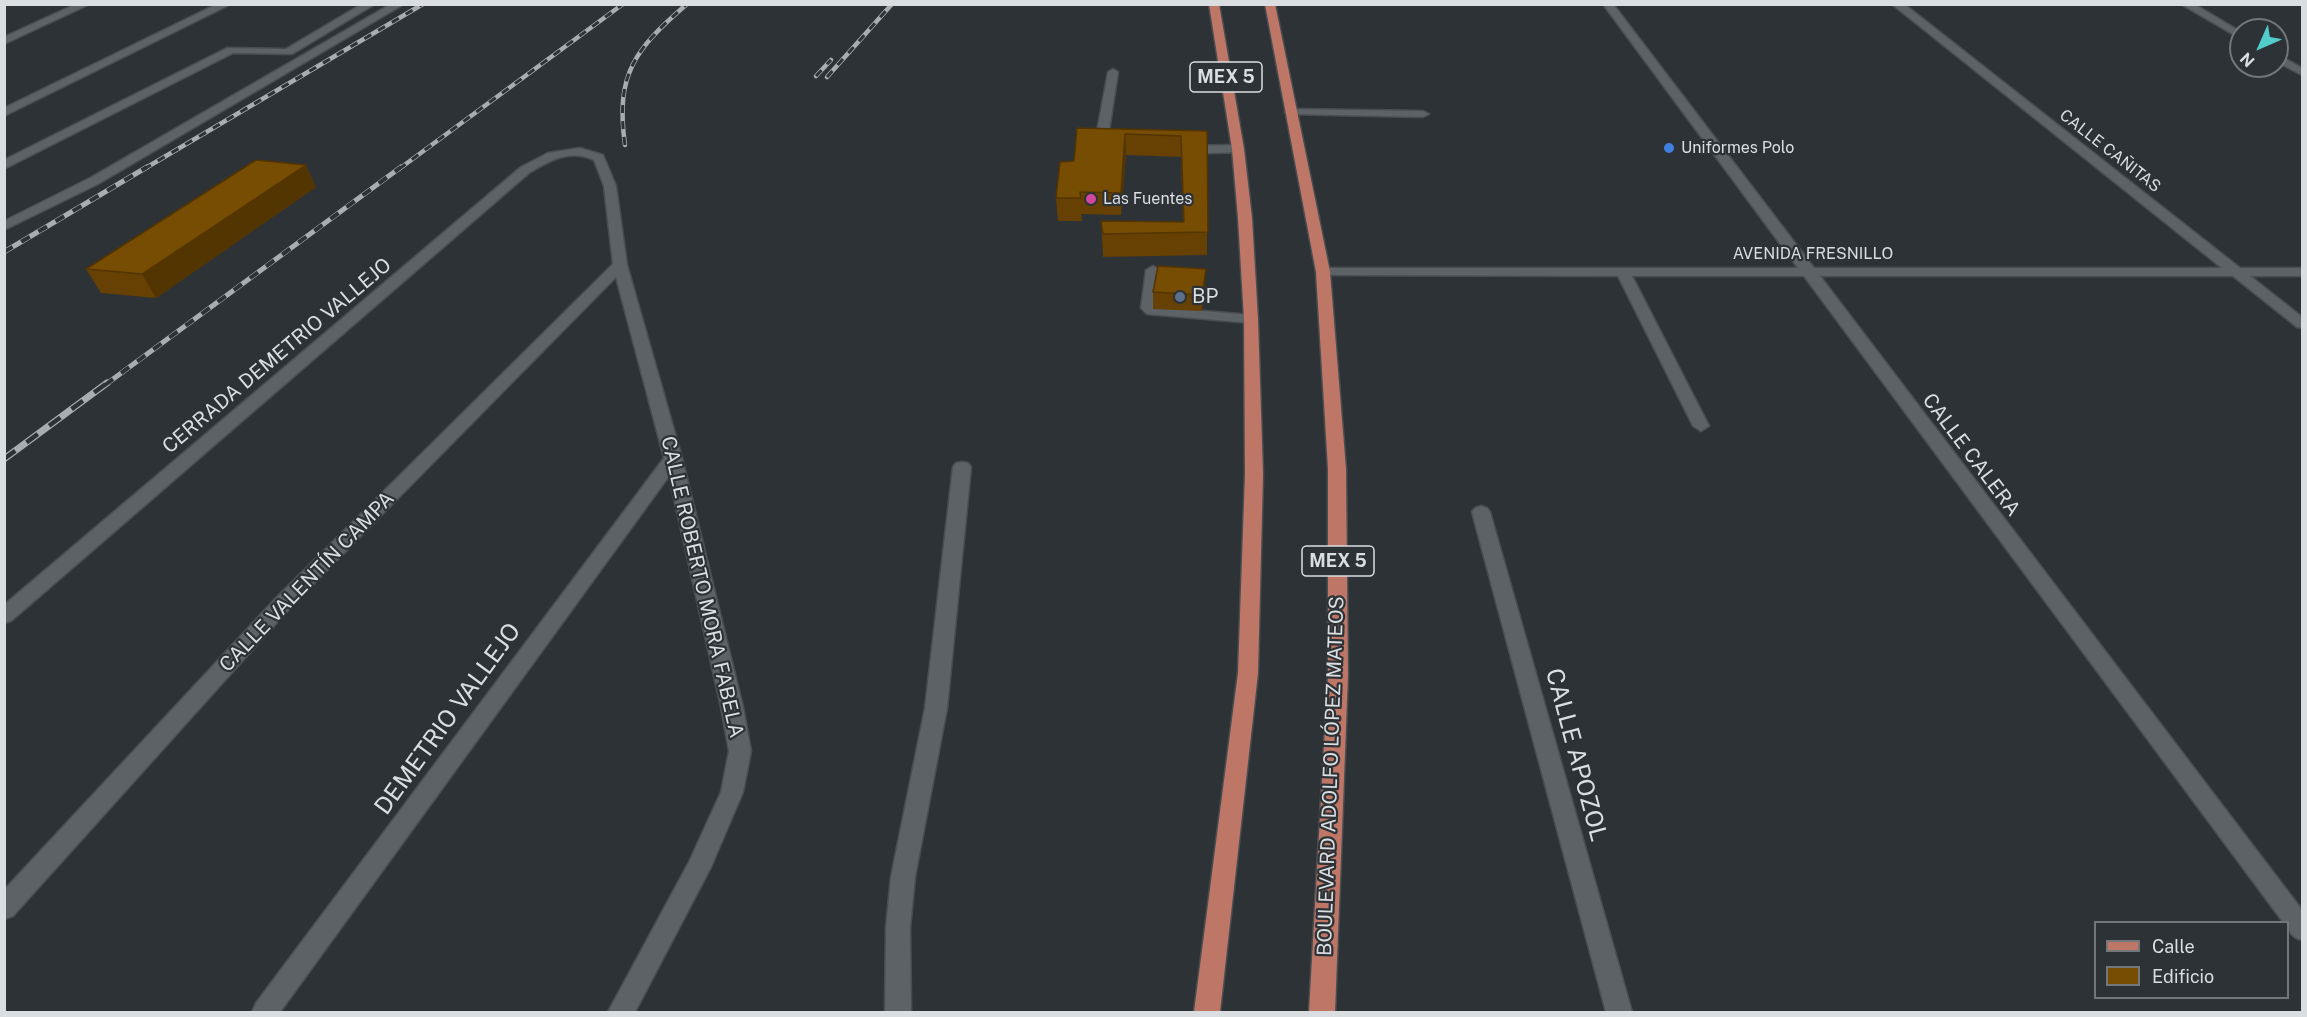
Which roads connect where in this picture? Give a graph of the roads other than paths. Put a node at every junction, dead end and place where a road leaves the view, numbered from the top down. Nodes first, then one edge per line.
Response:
1 (85, 4) edge
2 (226, 4) edge
3 (370, 4) edge
4 (399, 4) edge
5 (1214, 4) edge
6 (1270, 4) edge
7 (1608, 4) edge
8 (1897, 4) edge
9 (2186, 4) edge
10 (65, 8) edge
11 (2229, 29) edge
12 (4, 41) edge
13 (2289, 64) edge
14 (1113, 72) dead end
15 (2302, 72) edge
16 (1291, 112) junction
17 (4, 113) edge
18 (1423, 114) dead end
19 (1125, 148) edge
20 (1238, 149) junction
21 (1172, 150) edge
22 (586, 151) joint
23 (4, 165) edge
24 (4, 226) edge
25 (620, 265) junction
26 (1153, 270) dead end
27 (1323, 272) junction
28 (1623, 272) junction
29 (1808, 272) junction
30 (2238, 272) junction
31 (2302, 272) edge
32 (1251, 319) junction
33 (2302, 324) edge
34 (1701, 426) dead end
35 (673, 458) junction
36 (962, 466) dead end
37 (1481, 512) dead end
38 (4, 616) edge
39 (4, 908) edge
40 (2302, 929) edge
41 (265, 1012) edge
42 (621, 1012) edge
43 (898, 1012) edge
44 (1207, 1012) edge
45 (1322, 1012) edge
46 (1619, 1012) edge

1 - 10 street
2 - 17 street
3 - 23 street
4 - 24 street
5 - 20 main road, MEX 5
6 - 16 main road, BOULEVARD ADOLFO LÓPEZ MATEOS / MEX 5
7 - 29 street, CALLE CALERA
8 - 30 street, CALLE CAÑITAS
9 - 11 street
10 - 12 street
13 - 15 street
14 - 19 street
16 - 18 street
16 - 27 main road, BOULEVARD ADOLFO LÓPEZ MATEOS / MEX 5
20 - 21 street
20 - 32 main road, MEX 5
22 - 25 street, CALLE ROBERTO MORA FABELA
22 - 38 street, CERRADA DEMETRIO VALLEJO
25 - 35 street, CALLE ROBERTO MORA FABELA
25 - 39 street, CALLE VALENTÍN CAMPA
26 - 32 street
27 - 28 street, AVENIDA FRESNILLO
27 - 45 main road, BOULEVARD ADOLFO LÓPEZ MATEOS / MEX 5
28 - 29 street, AVENIDA FRESNILLO
28 - 34 street
29 - 30 street, AVENIDA FRESNILLO
29 - 40 street, CALLE CALERA
30 - 31 street, AVENIDA FRESNILLO
30 - 33 street, CALLE CAÑITAS
32 - 44 main road, MEX 5
35 - 41 street, DEMETRIO VALLEJO
35 - 42 street, CALLE ROBERTO MORA FABELA
36 - 43 street
37 - 46 street, CALLE APOZOL

